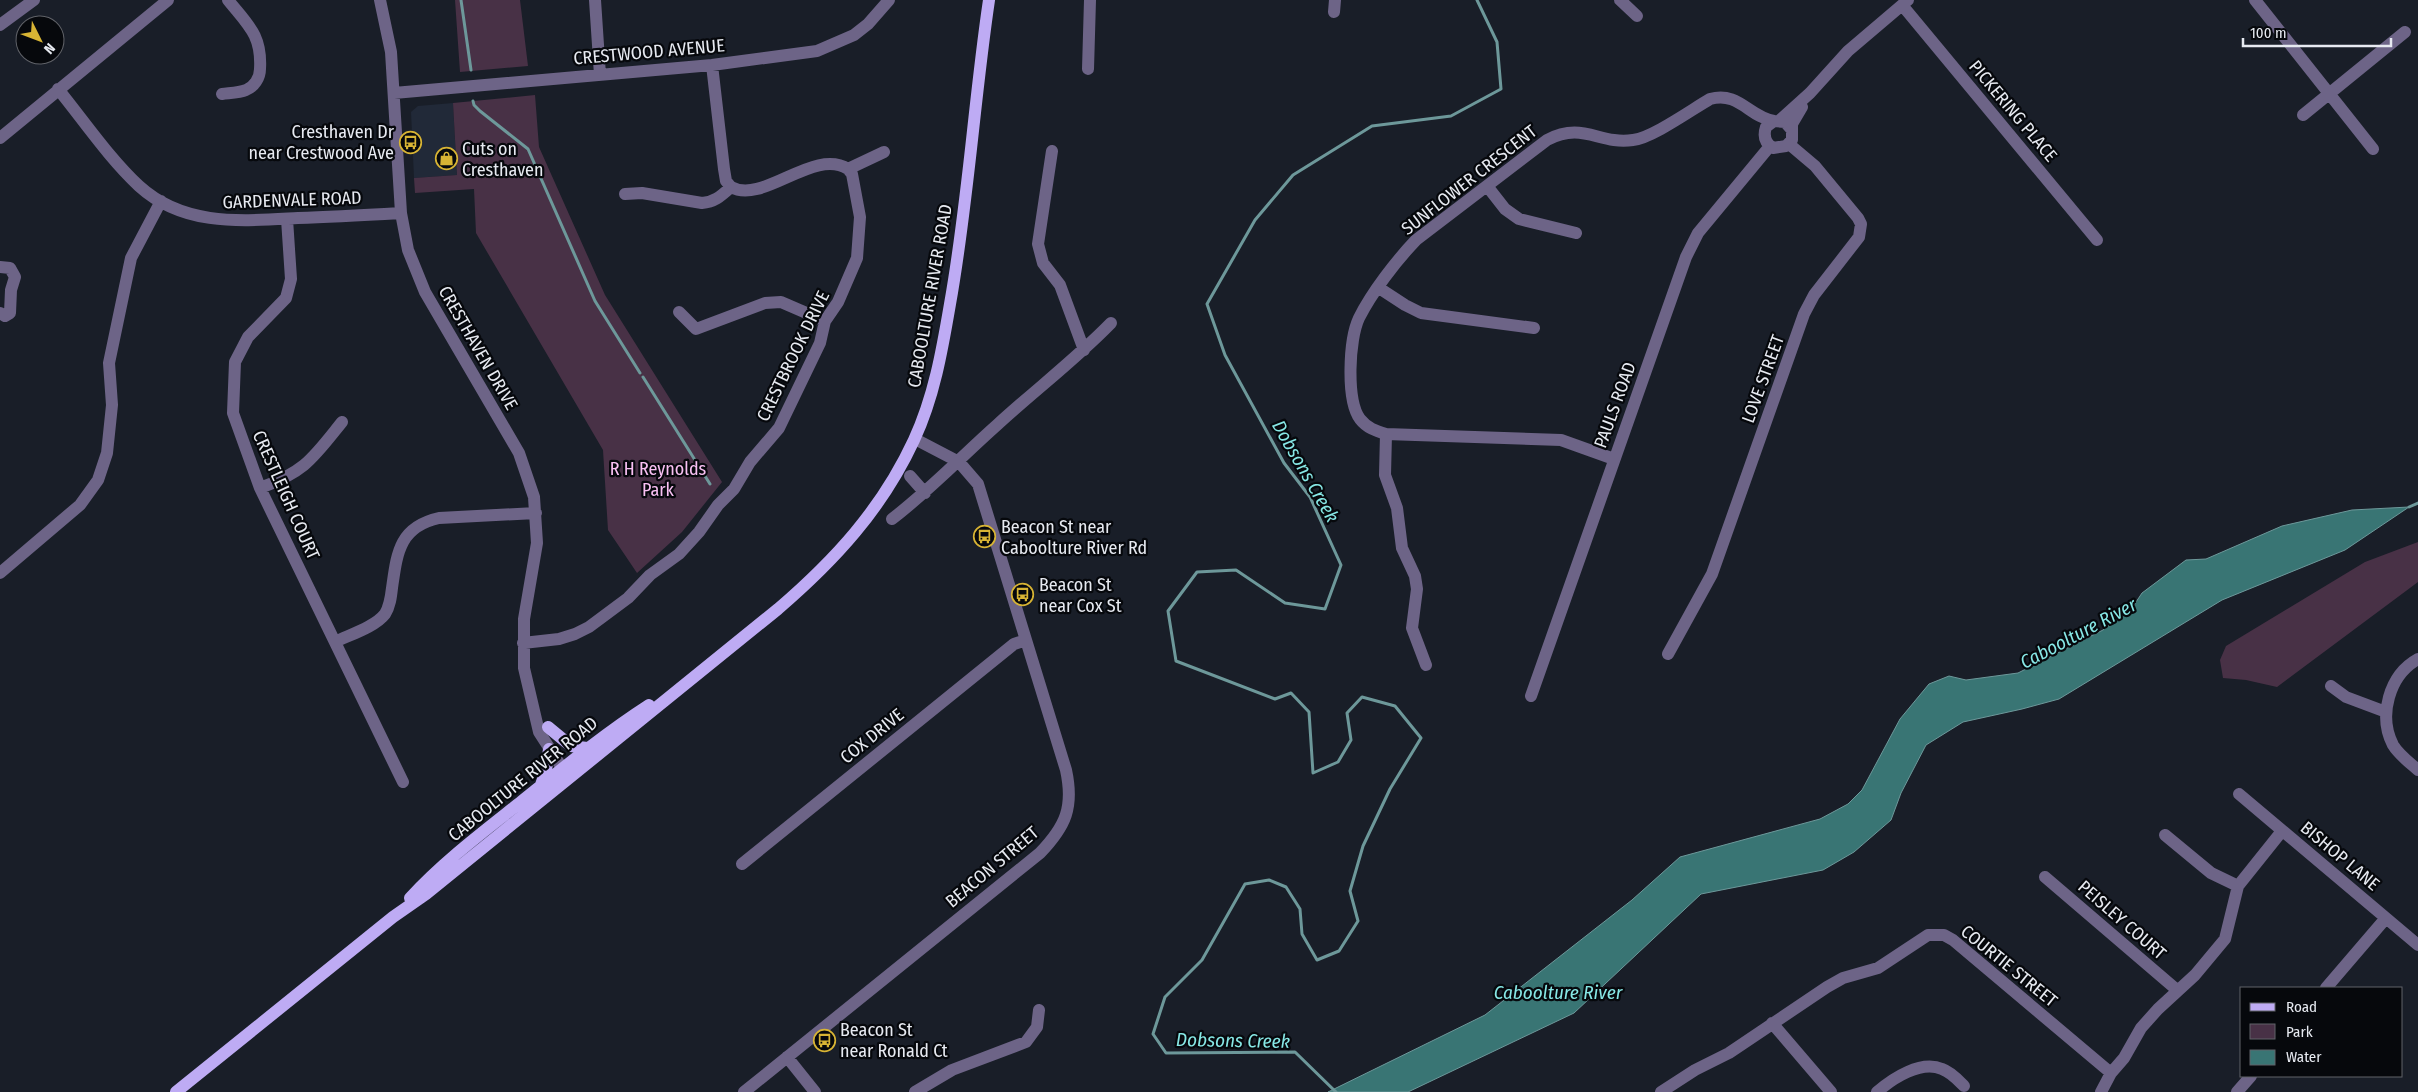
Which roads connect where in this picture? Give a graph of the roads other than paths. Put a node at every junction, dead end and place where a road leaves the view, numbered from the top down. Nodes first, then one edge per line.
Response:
1 (34, 0) edge
2 (168, 0) edge
3 (228, 0) edge
4 (380, 0) edge
5 (595, 0) edge
6 (889, 0) edge
7 (989, 0) edge
8 (1090, 0) edge
9 (1620, 0) edge
10 (1905, 2) edge
11 (2262, 2) edge
12 (1637, 16) dead end
13 (0, 25) edge
14 (2405, 32) dead end
15 (712, 65) junction
16 (1088, 70) dead end
17 (600, 75) junction
18 (58, 89) junction
19 (394, 93) junction
20 (1810, 93) junction
21 (222, 94) dead end
22 (2330, 94) junction
23 (1745, 107) junction
24 (2303, 114) dead end
25 (1777, 120) junction
26 (1792, 130) junction
27 (1764, 132) junction
28 (0, 138) edge
29 (1789, 144) junction
30 (1770, 146) junction
31 (2373, 149) dead end
32 (1052, 151) dead end
33 (884, 152) dead end
34 (848, 168) junction
35 (1487, 186) junction
36 (731, 187) junction
37 (625, 194) dead end
38 (162, 201) junction
39 (401, 213) junction
40 (287, 219) junction
41 (1576, 232) dead end
42 (2097, 240) dead end
43 (0, 267) edge
44 (1379, 288) junction
45 (679, 312) dead end
46 (0, 313) edge
47 (825, 321) junction
48 (1111, 322) dead end
49 (1534, 328) dead end
50 (1084, 350) junction
51 (342, 422) dead end
52 (1386, 434) junction
53 (915, 439) junction
54 (1614, 459) junction
55 (959, 462) junction
56 (910, 476) dead end
57 (260, 488) junction
58 (925, 493) junction
59 (536, 513) junction
60 (892, 519) dead end
61 (0, 573) edge
62 (1026, 640) junction
63 (334, 642) junction
64 (523, 644) junction
65 (1668, 654) dead end
66 (2418, 659) edge
67 (1426, 665) dead end
68 (686, 682) junction
69 (2331, 686) dead end
70 (1531, 696) dead end
71 (535, 709) junction
72 (2386, 712) junction
73 (548, 728) junction
74 (587, 748) junction
75 (549, 749) junction
76 (2418, 770) edge
77 (568, 772) junction
78 (402, 782) dead end
79 (541, 785) junction
80 (2239, 794) dead end
81 (2282, 831) junction
82 (2165, 835) dead end
83 (742, 864) dead end
84 (2045, 877) dead end
85 (2238, 886) junction
86 (393, 917) junction
87 (2386, 918) junction
88 (2418, 945) edge
89 (2327, 987) edge
90 (2177, 990) junction
91 (1039, 1010) dead end
92 (1772, 1023) junction
93 (787, 1057) junction
94 (2111, 1073) junction
95 (2250, 1077) edge
96 (1964, 1086) dead end
97 (176, 1092) edge
98 (744, 1092) edge
99 (815, 1092) edge
100 (914, 1092) edge
101 (1661, 1092) edge
102 (1831, 1092) edge
103 (1877, 1092) edge
104 (2100, 1092) edge
105 (2237, 1092) edge

1 - 13 street
2 - 18 street
3 - 21 street
4 - 19 street, CRESTHAVEN DRIVE
5 - 17 street
6 - 15 street, CRESTWOOD AVENUE
7 - 53 main road, CABOOLTURE RIVER ROAD
8 - 16 street
9 - 12 street
10 - 20 street
10 - 42 street, PICKERING PLACE
11 - 22 street
14 - 22 street
15 - 17 street, CRESTWOOD AVENUE
15 - 36 street
17 - 19 street, CRESTWOOD AVENUE
18 - 28 street
18 - 38 street, GARDENVALE ROAD
19 - 39 street, CRESTHAVEN DRIVE
20 - 25 street
20 - 26 street
22 - 24 street
22 - 31 street
23 - 25 street, SUNFLOWER CRESCENT
23 - 27 street, SUNFLOWER CRESCENT
23 - 35 street, SUNFLOWER CRESCENT
25 - 26 street
25 - 27 street
26 - 29 street
27 - 30 street
29 - 30 street
29 - 65 street, LOVE STREET
30 - 54 street, PAULS ROAD
32 - 50 street
33 - 34 street
34 - 36 street
34 - 47 street, CRESTBROOK DRIVE
35 - 41 street
35 - 44 street, SUNFLOWER CRESCENT
36 - 37 street
38 - 40 street, GARDENVALE ROAD
38 - 61 street
39 - 40 street, GARDENVALE ROAD
39 - 59 street, CRESTHAVEN DRIVE
40 - 57 street, CRESTLEIGH COURT
43 - 46 street
44 - 49 street
44 - 52 street, SUNFLOWER CRESCENT
45 - 47 street
47 - 64 street, CRESTBROOK DRIVE
48 - 50 street
50 - 55 street
51 - 57 street
52 - 54 street, SUNFLOWER CRESCENT
52 - 67 street
53 - 55 street, BEACON STREET
53 - 68 main road, CABOOLTURE RIVER ROAD
54 - 70 street, PAULS ROAD
55 - 58 street
55 - 62 street, BEACON STREET
56 - 58 street
57 - 63 street, CRESTLEIGH COURT
58 - 60 street
59 - 63 street
59 - 64 street, CRESTHAVEN DRIVE
62 - 83 street, COX DRIVE
62 - 93 street, BEACON STREET
63 - 78 street, CRESTLEIGH COURT
64 - 71 street, CRESTHAVEN DRIVE
66 - 72 street
68 - 74 main road, CABOOLTURE RIVER ROAD
68 - 77 main road, CABOOLTURE RIVER ROAD
69 - 72 street
71 - 73 street, CRESTHAVEN DRIVE
71 - 75 street, CRESTHAVEN DRIVE
72 - 76 street
73 - 74 main road
73 - 77 street, CRESTHAVEN DRIVE
74 - 77 main road, CABOOLTURE RIVER ROAD
75 - 77 street, CRESTHAVEN DRIVE
75 - 79 main road
77 - 79 main road, CABOOLTURE RIVER ROAD
77 - 86 main road, CABOOLTURE RIVER ROAD
79 - 86 main road, CABOOLTURE RIVER ROAD
80 - 81 street, BISHOP LANE
81 - 85 street
81 - 87 street, BISHOP LANE
82 - 85 street
84 - 90 street, PEISLEY COURT
85 - 90 street
86 - 97 main road, CABOOLTURE RIVER ROAD
87 - 88 street, BISHOP LANE
87 - 89 street
90 - 94 street
91 - 100 street
92 - 94 street, COURTIE STREET
92 - 101 street, COURTIE STREET
92 - 102 street
93 - 98 street, BEACON STREET
93 - 99 street
94 - 104 street
95 - 105 street
96 - 103 street

